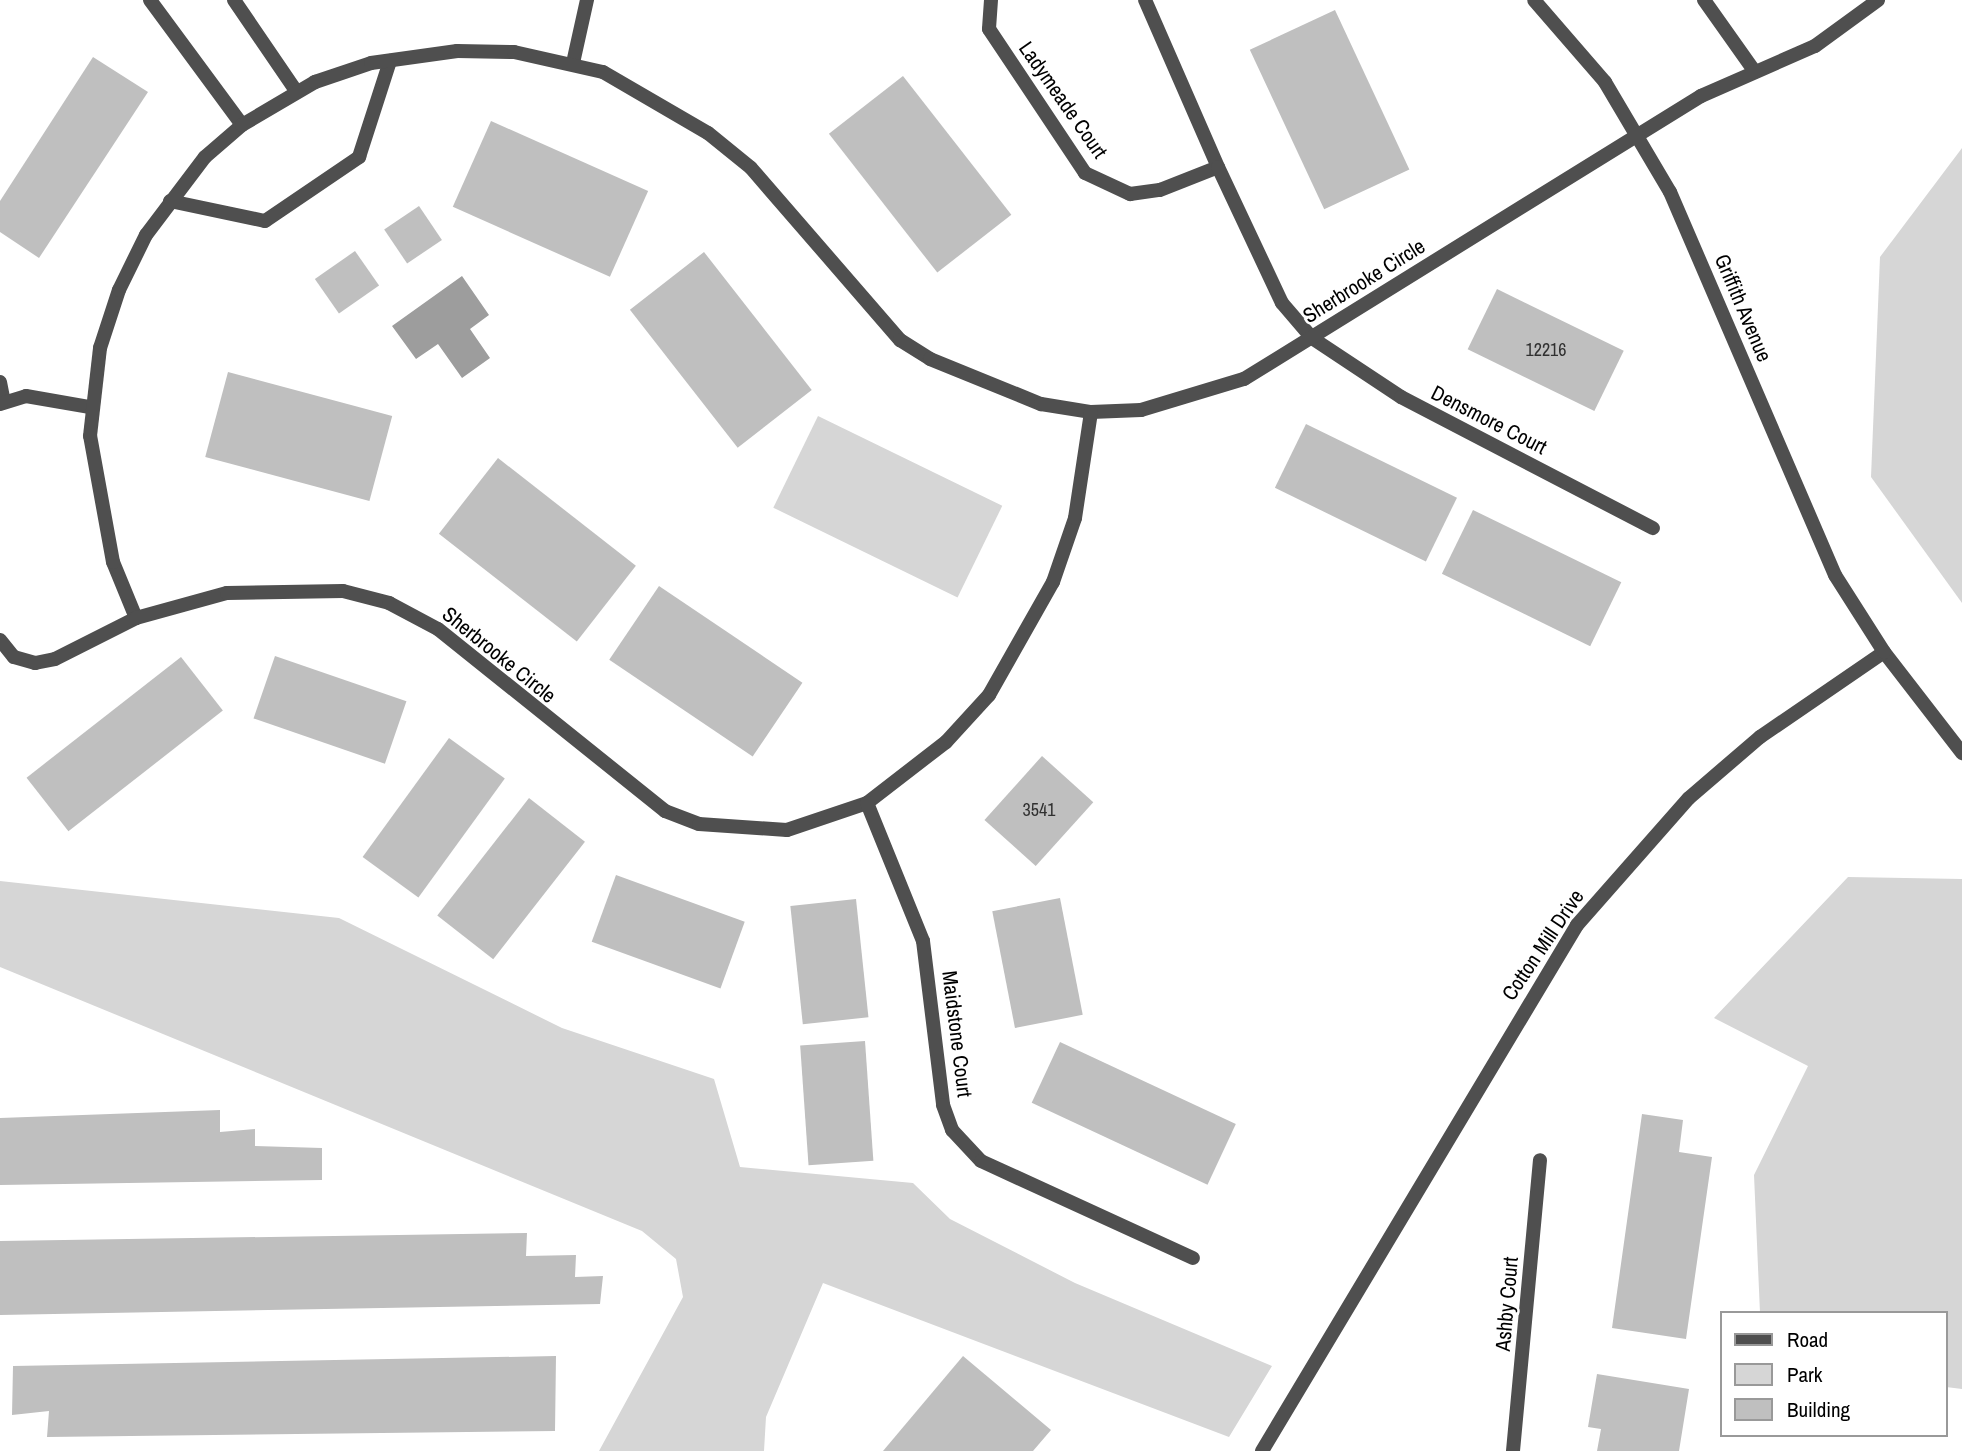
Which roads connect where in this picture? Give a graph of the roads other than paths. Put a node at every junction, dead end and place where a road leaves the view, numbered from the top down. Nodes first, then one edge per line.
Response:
1 (150, 0) edge
2 (234, 0) edge
3 (587, 0) edge
4 (991, 0) edge
5 (1145, 0) edge
6 (1534, 0) edge
7 (1704, 0) edge
8 (1878, 0) edge
9 (390, 61) junction
10 (573, 63) junction
11 (1755, 72) junction
12 (296, 91) junction
13 (242, 125) junction
14 (1639, 134) junction
15 (1218, 166) junction
16 (170, 201) junction
17 (1312, 338) junction
18 (0, 382) edge
19 (2, 403) edge
20 (90, 407) junction
21 (1091, 412) junction
22 (1653, 528) dead end
23 (136, 618) junction
24 (0, 640) edge
25 (1884, 652) junction
26 (1962, 753) edge
27 (867, 803) junction
28 (1540, 1160) dead end
29 (1194, 1258) dead end
30 (1262, 1451) edge
31 (1513, 1451) edge

1 - 13 street
2 - 12 street
3 - 10 street
4 - 15 street, Ladymeade Court
5 - 15 street
6 - 14 street, Griffith Avenue
7 - 11 street
8 - 11 street, Sherbrooke Circle
9 - 10 street, Sherbrooke Circle
9 - 12 street, Sherbrooke Circle
9 - 16 street
10 - 21 street, Sherbrooke Circle
11 - 14 street, Sherbrooke Circle
12 - 13 street, Sherbrooke Circle
13 - 16 street, Sherbrooke Circle
14 - 17 street, Sherbrooke Circle
14 - 25 street, Griffith Avenue
15 - 17 street
16 - 20 street, Sherbrooke Circle
17 - 21 street, Sherbrooke Circle
17 - 22 street, Densmore Court
18 - 19 street
19 - 20 street
20 - 23 street, Sherbrooke Circle
21 - 27 street, Sherbrooke Circle
23 - 24 street
23 - 27 street, Sherbrooke Circle
25 - 26 street
25 - 30 street, Cotton Mill Drive
27 - 29 street, Maidstone Court
28 - 31 street, Ashby Court

